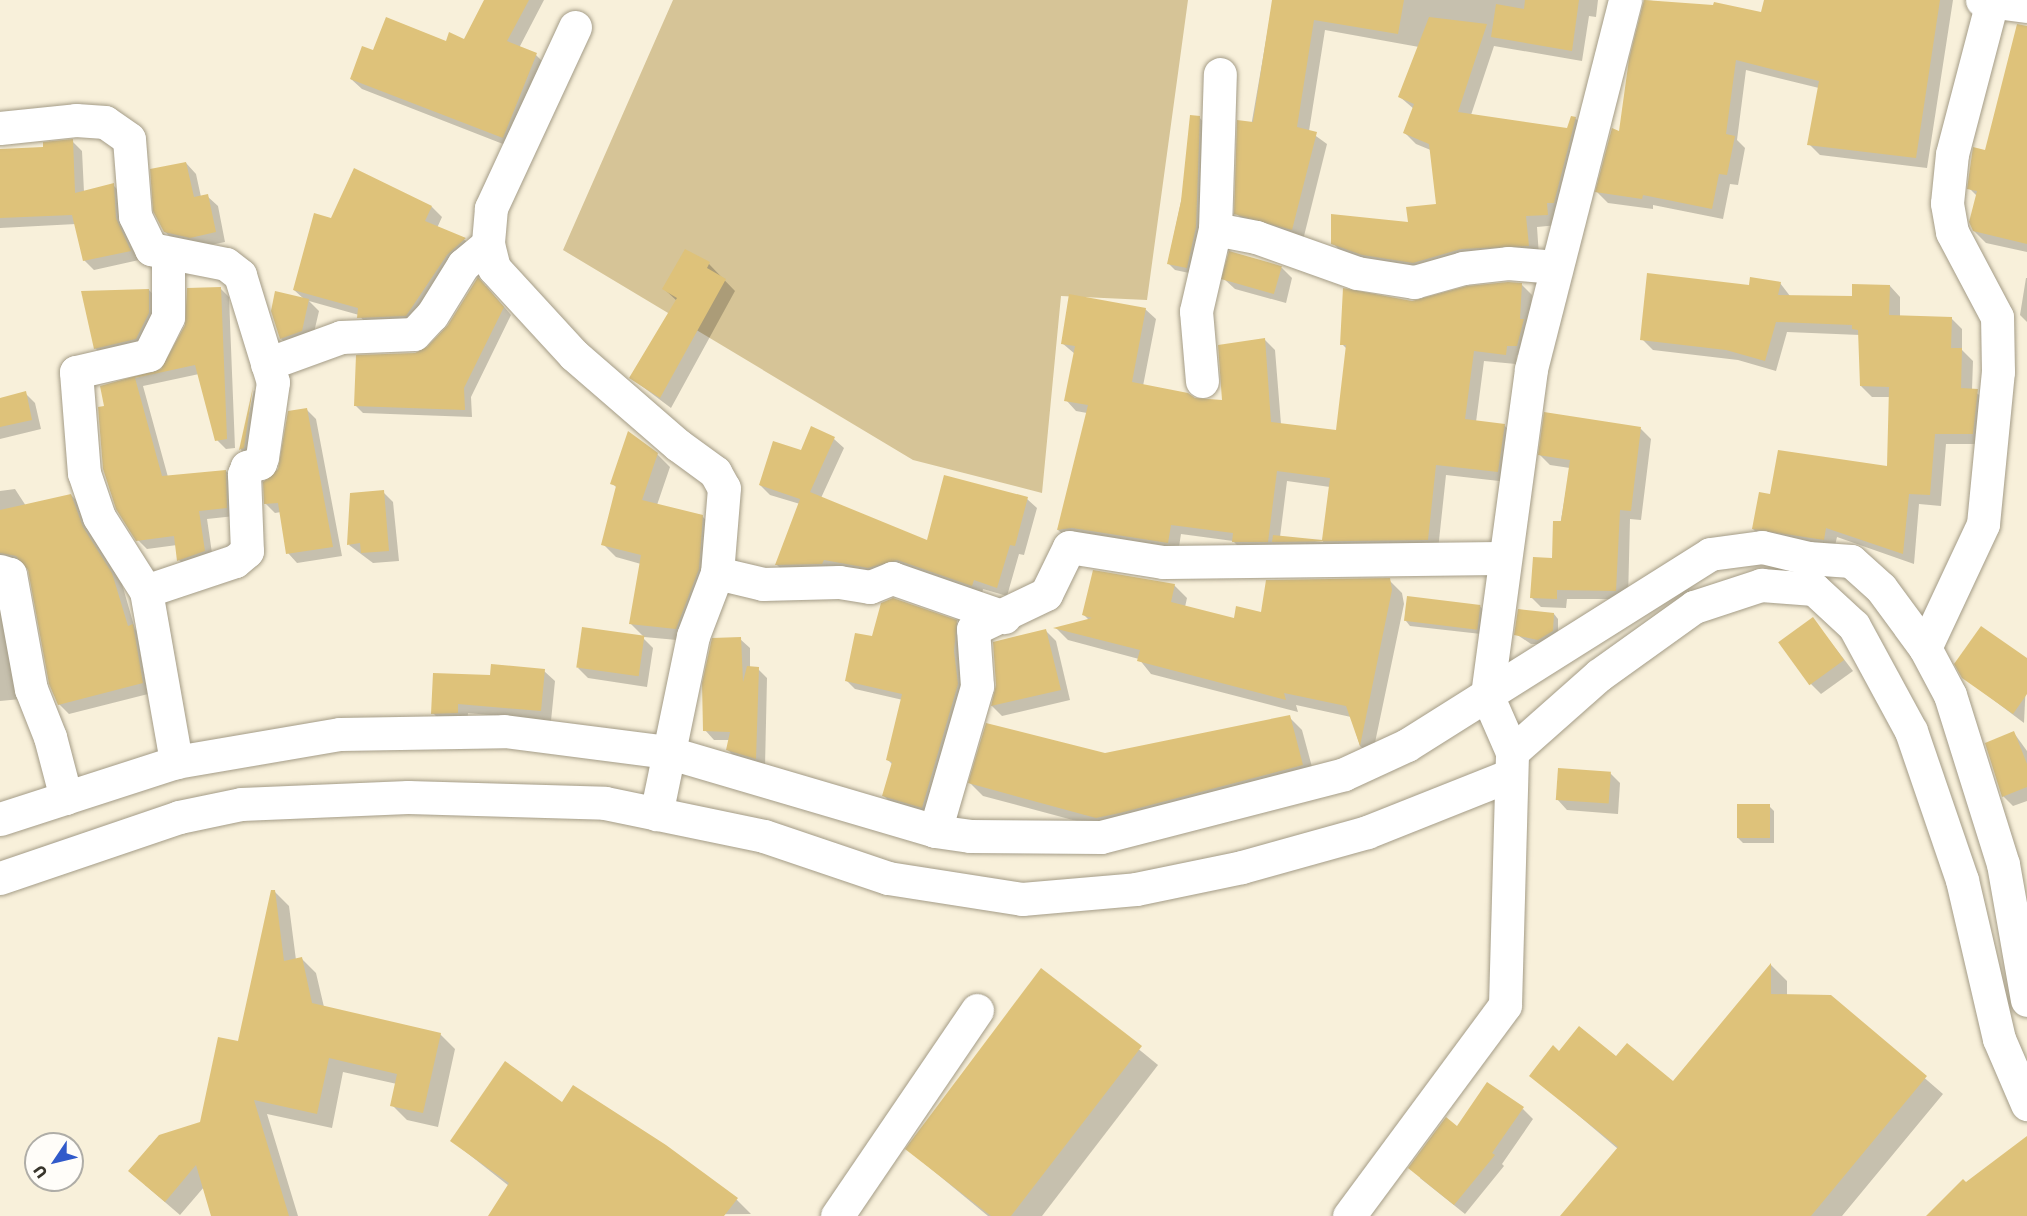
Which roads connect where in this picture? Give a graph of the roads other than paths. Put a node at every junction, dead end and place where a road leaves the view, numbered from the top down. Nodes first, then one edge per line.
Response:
1 (1625, 0) edge
2 (1987, 1) edge
3 (2027, 6) edge
4 (575, 27) dead end
5 (1220, 74) dead end
6 (0, 128) edge
7 (1215, 229) junction
8 (488, 244) junction
9 (168, 255) junction
10 (1556, 267) junction
11 (267, 364) junction
12 (1202, 381) dead end
13 (1503, 558) junction
14 (0, 571) edge
15 (717, 573) junction
16 (146, 591) junction
17 (1004, 617) junction
18 (1925, 648) junction
19 (1501, 734) junction
20 (666, 758) junction
21 (176, 762) junction
22 (66, 798) junction
23 (657, 807) junction
24 (0, 819) edge
25 (935, 831) junction
26 (0, 878) edge
27 (2027, 1000) edge
28 (977, 1010) dead end
29 (2027, 1104) edge
30 (837, 1216) edge
31 (1349, 1216) edge

1 - 10 street
2 - 3 street
2 - 18 street
4 - 8 street
5 - 7 street
6 - 9 street
7 - 10 street
7 - 12 street
8 - 11 street
8 - 15 street
9 - 11 street
9 - 16 street
10 - 13 street
11 - 16 street
13 - 17 street
13 - 19 street
14 - 22 street
15 - 17 street
15 - 20 street
16 - 21 street
17 - 25 street
18 - 19 street
18 - 27 street
19 - 23 street
19 - 25 street
19 - 29 street
19 - 31 street
20 - 21 street
20 - 23 street
20 - 25 street
21 - 22 street
22 - 24 street
23 - 26 street
28 - 30 street

